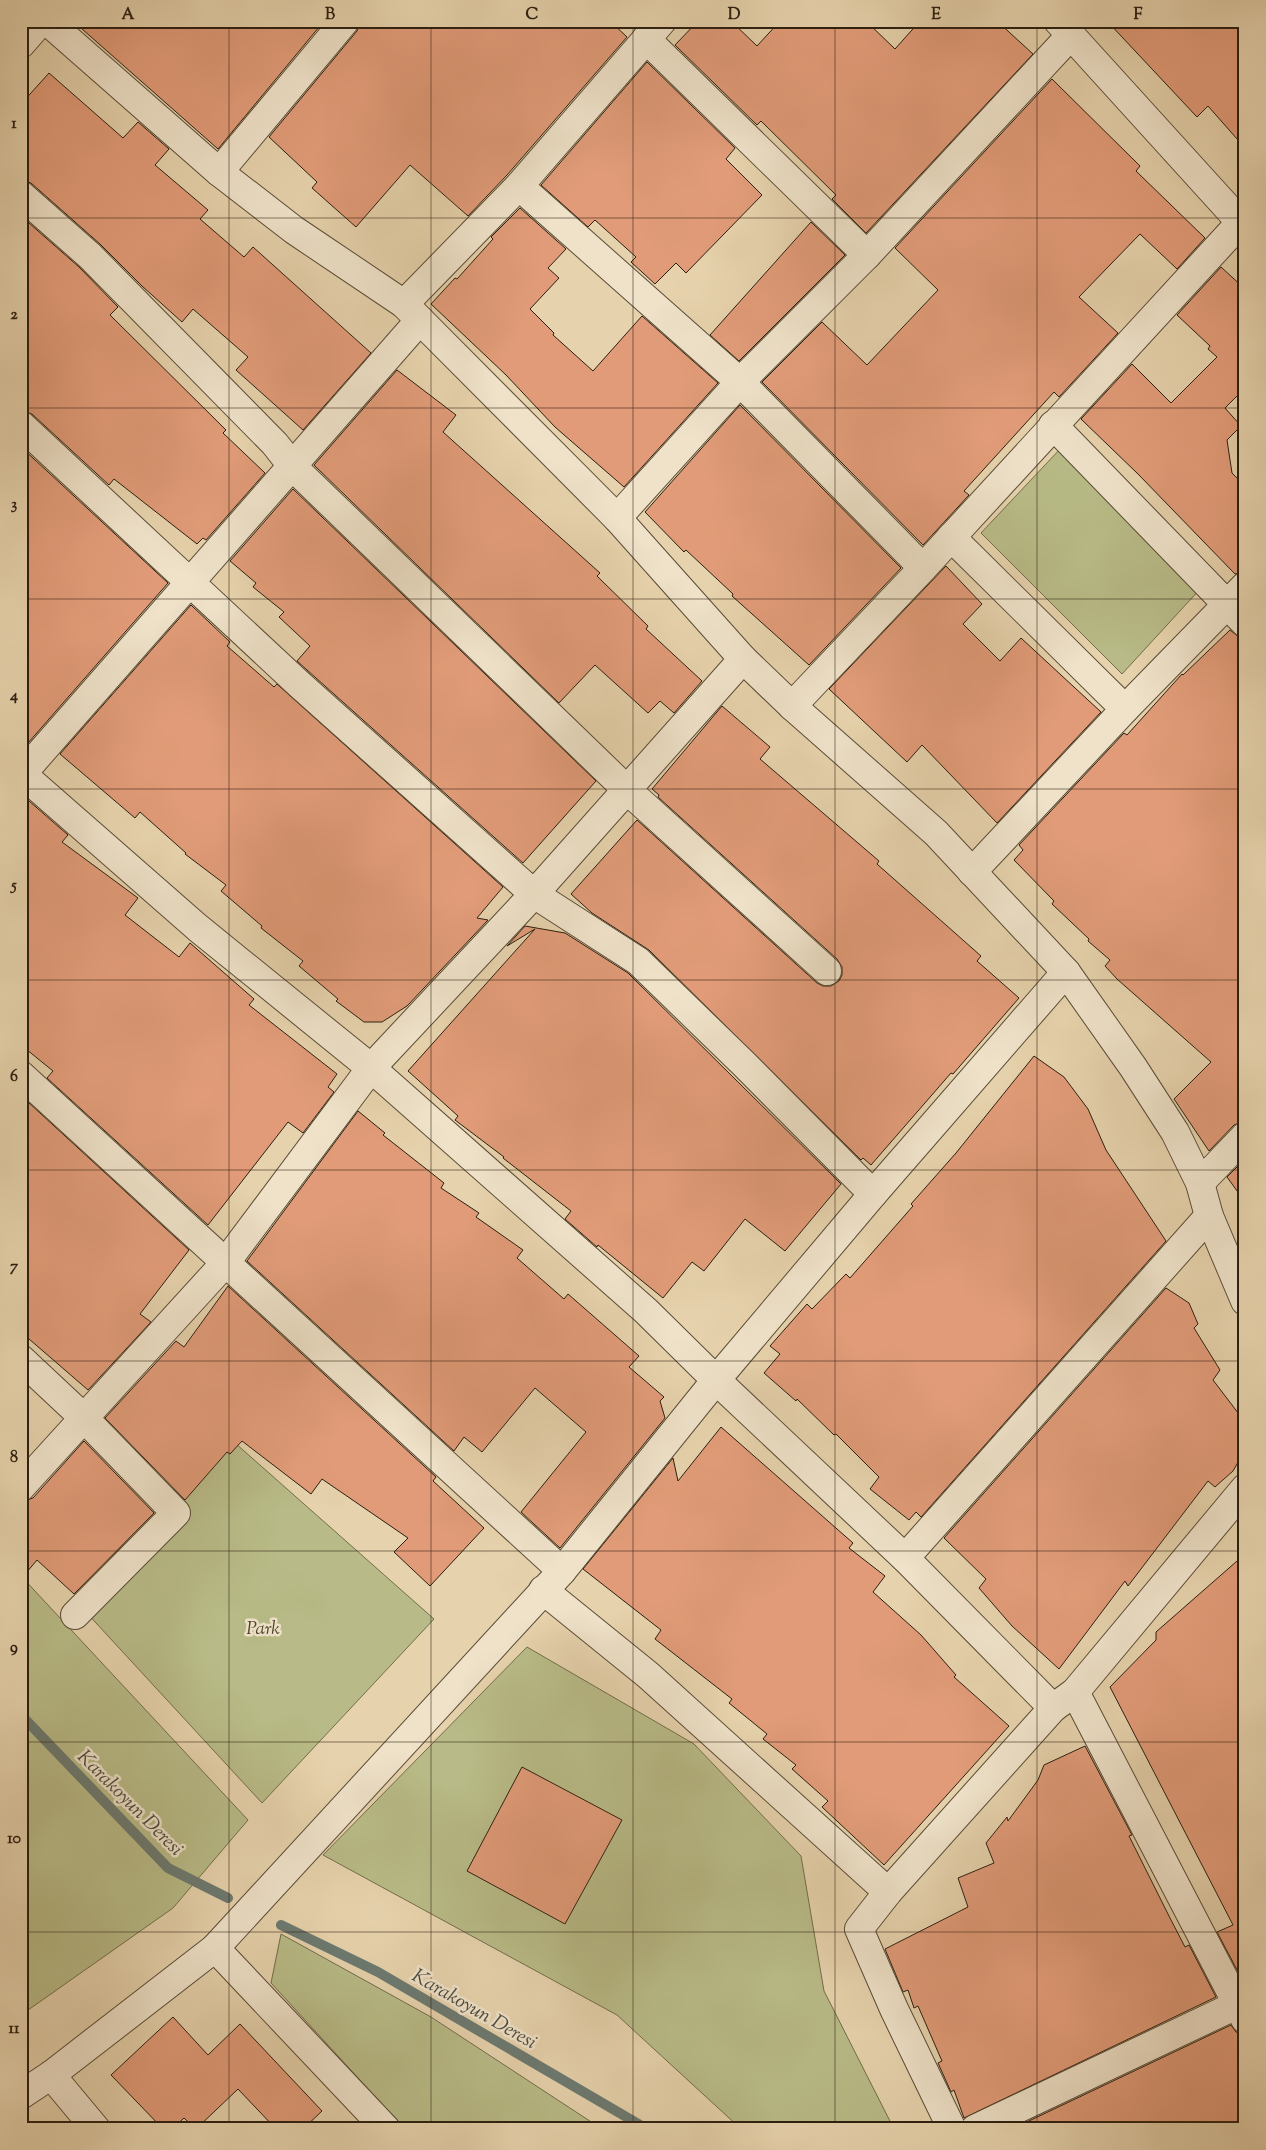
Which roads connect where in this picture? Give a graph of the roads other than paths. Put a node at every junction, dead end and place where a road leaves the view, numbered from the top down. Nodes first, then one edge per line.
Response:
1 (41, 21) edge
2 (47, 21) edge
3 (345, 21) edge
4 (653, 28) edge
5 (1065, 28) edge
6 (21, 44) edge
7 (220, 172) junction
8 (519, 186) junction
9 (21, 195) edge
10 (1243, 224) edge
11 (867, 255) junction
12 (412, 312) junction
13 (740, 382) junction
14 (21, 425) edge
15 (1053, 425) junction
16 (293, 467) junction
17 (617, 518) junction
18 (951, 537) junction
19 (923, 568) junction
20 (190, 581) junction
21 (1239, 605) edge
22 (743, 659) junction
23 (792, 706) junction
24 (1125, 709) junction
25 (22, 774) edge
26 (626, 789) junction
27 (972, 872) junction
28 (534, 894) junction
29 (826, 971) dead end
30 (1066, 972) junction
31 (371, 1068) junction
32 (21, 1075) edge
33 (1245, 1136) edge
34 (1200, 1183) junction
35 (873, 1194) junction
36 (1209, 1216) junction
37 (226, 1262) junction
38 (1245, 1301) edge
39 (21, 1358) edge
40 (716, 1380) junction
41 (84, 1418) junction
42 (21, 1486) edge
43 (1245, 1488) edge
44 (905, 1558) junction
45 (562, 1570) junction
46 (543, 1590) junction
47 (75, 1615) dead end
48 (1075, 1692) junction
49 (1053, 1708) junction
50 (888, 1892) junction
51 (215, 1948) junction
52 (1242, 2008) edge
53 (51, 2075) junction
54 (21, 2096) edge
55 (374, 2124) edge
56 (96, 2129) edge
57 (952, 2129) edge
58 (975, 2129) edge

1 - 6 street
2 - 7 street
3 - 7 street
4 - 8 street
4 - 11 street
5 - 10 street
5 - 11 street
7 - 12 street
8 - 12 street
8 - 13 street
9 - 16 street
10 - 15 street
11 - 13 street
12 - 16 street
12 - 17 street
13 - 17 street
13 - 19 street
14 - 20 street
15 - 18 street
15 - 21 street
16 - 20 street
16 - 26 street
17 - 22 street
18 - 19 street
18 - 24 street
19 - 23 street
20 - 25 street
20 - 28 street
21 - 24 street
22 - 23 street
22 - 26 street
23 - 27 street
24 - 27 street
25 - 31 street
26 - 28 street
26 - 29 street
27 - 30 street
28 - 31 street
28 - 35 street
30 - 34 street
30 - 35 street
31 - 37 street
31 - 40 street
32 - 37 street
33 - 34 street
34 - 36 street
35 - 40 street
36 - 38 street
36 - 44 street
37 - 41 street
37 - 45 street
39 - 41 street
40 - 44 street
40 - 45 street
41 - 42 street
41 - 47 street
43 - 48 street
44 - 49 street
45 - 46 street
46 - 50 street
46 - 51 street
48 - 49 street
48 - 52 street
49 - 50 street
50 - 57 street
51 - 53 street
51 - 55 street
52 - 58 street
53 - 54 street
53 - 56 street

